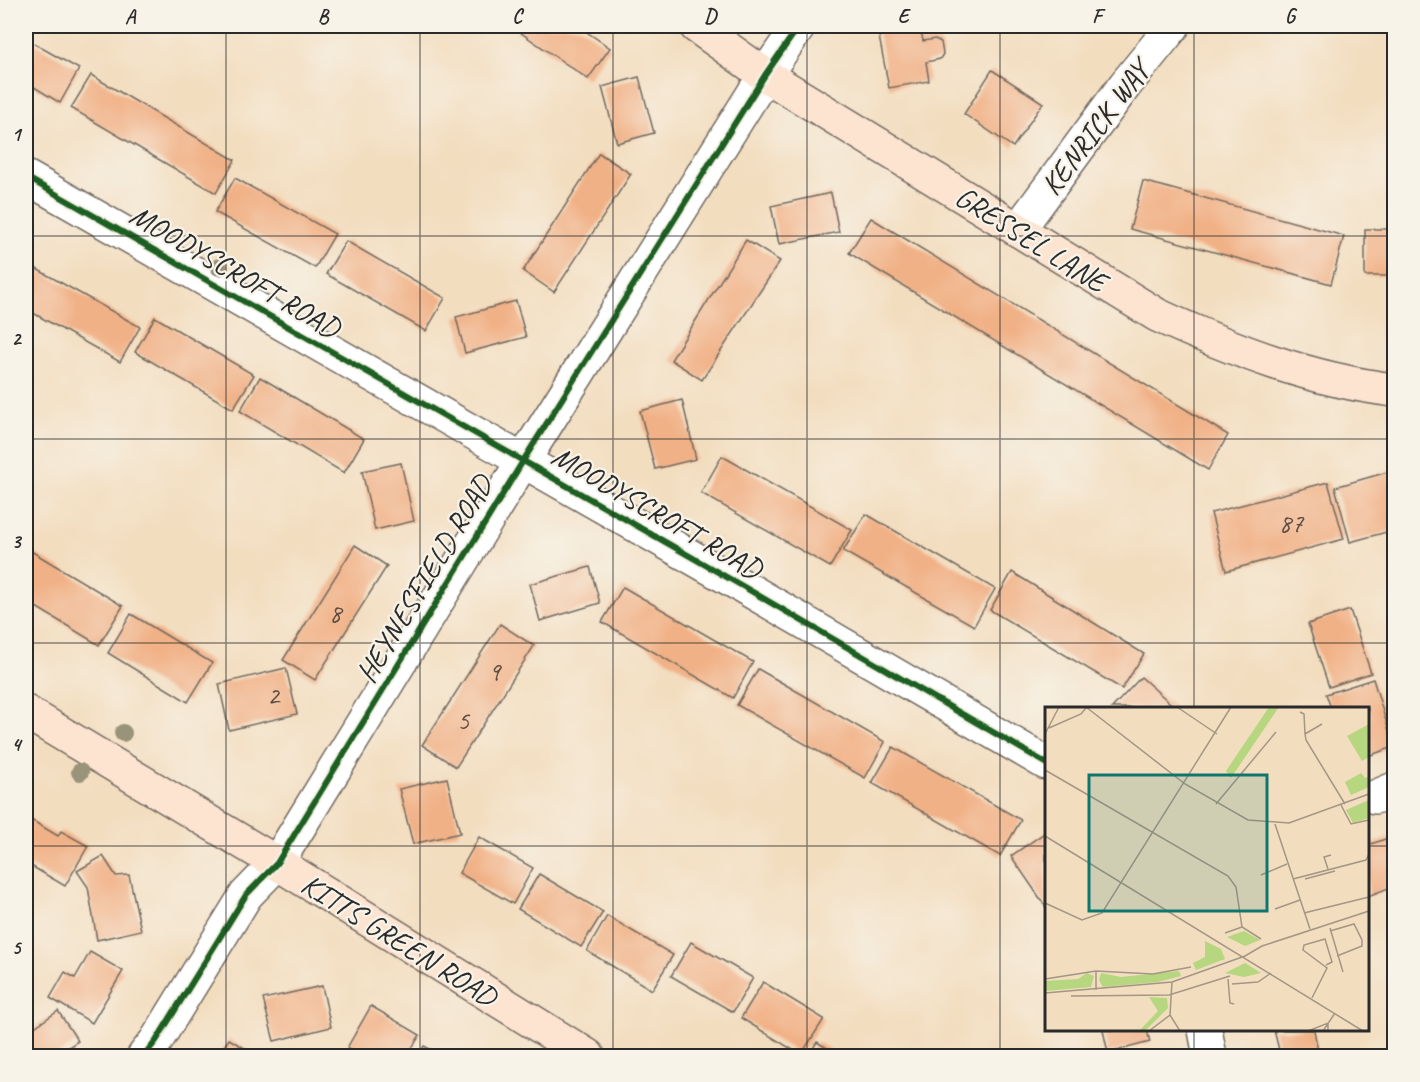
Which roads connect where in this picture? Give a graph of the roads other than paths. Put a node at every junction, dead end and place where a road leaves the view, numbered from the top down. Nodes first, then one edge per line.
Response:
1 (696, 26) edge
2 (799, 26) edge
3 (1173, 26) edge
4 (765, 75) junction
5 (26, 177) edge
6 (1018, 231) junction
7 (1395, 390) edge
8 (523, 461) junction
9 (26, 712) edge
10 (1045, 762) edge
11 (277, 863) junction
12 (1205, 1031) edge
13 (144, 1056) edge
14 (588, 1056) edge
15 (1210, 1056) edge

1 - 4 street, GRESSEL LANE
2 - 4 street, HEYNESFIELD ROAD
3 - 6 street, KENRICK WAY
4 - 6 street, GRESSEL LANE
4 - 8 street, HEYNESFIELD ROAD
5 - 8 street, MOODYSCROFT ROAD
6 - 7 street, GRESSEL LANE
8 - 10 street, MOODYSCROFT ROAD
8 - 11 street, HEYNESFIELD ROAD
9 - 11 street, KITTS GREEN ROAD
11 - 13 street, HEYNESFIELD ROAD
11 - 14 street, KITTS GREEN ROAD
12 - 15 street

